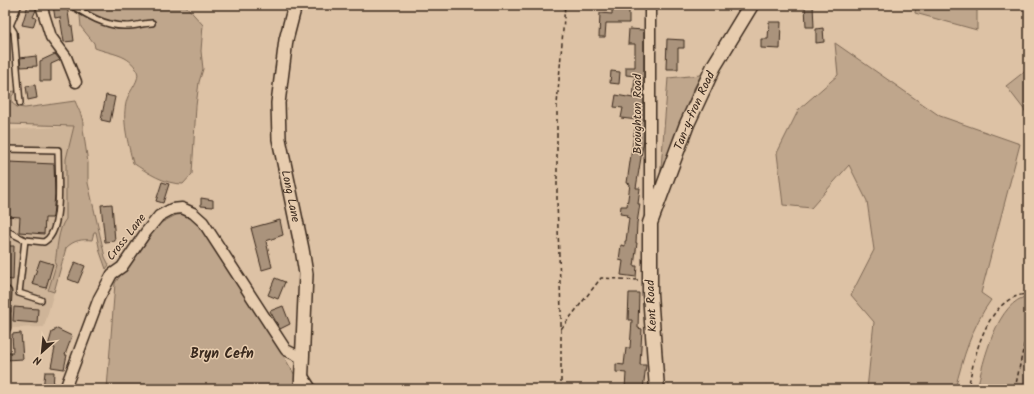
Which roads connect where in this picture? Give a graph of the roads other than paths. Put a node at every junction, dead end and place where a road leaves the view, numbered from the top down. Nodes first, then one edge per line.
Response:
1 (16, 5) edge
2 (41, 5) edge
3 (71, 5) edge
4 (295, 5) edge
5 (650, 5) edge
6 (751, 5) edge
7 (152, 23) dead end
8 (7, 27) edge
9 (76, 82) dead end
10 (20, 103) dead end
11 (5, 149) edge
12 (650, 223) junction
13 (5, 230) edge
14 (25, 240) junction
15 (6, 292) edge
16 (41, 300) dead end
17 (5, 311) edge
18 (5, 328) edge
19 (302, 365) junction
20 (65, 389) edge
21 (301, 389) edge
22 (314, 389) edge
23 (657, 389) edge

1 - 8 street
2 - 9 street
3 - 7 lane
4 - 19 street, Long Lane
5 - 12 street, Broughton Road
6 - 12 main road, Tan-y-fron Road
8 - 10 lane
11 - 14 lane
12 - 23 main road, Kent Road
13 - 14 lane
14 - 16 lane
15 - 17 street
17 - 18 street
19 - 20 street, Cross Lane
19 - 21 street, Long Lane
19 - 22 lane

